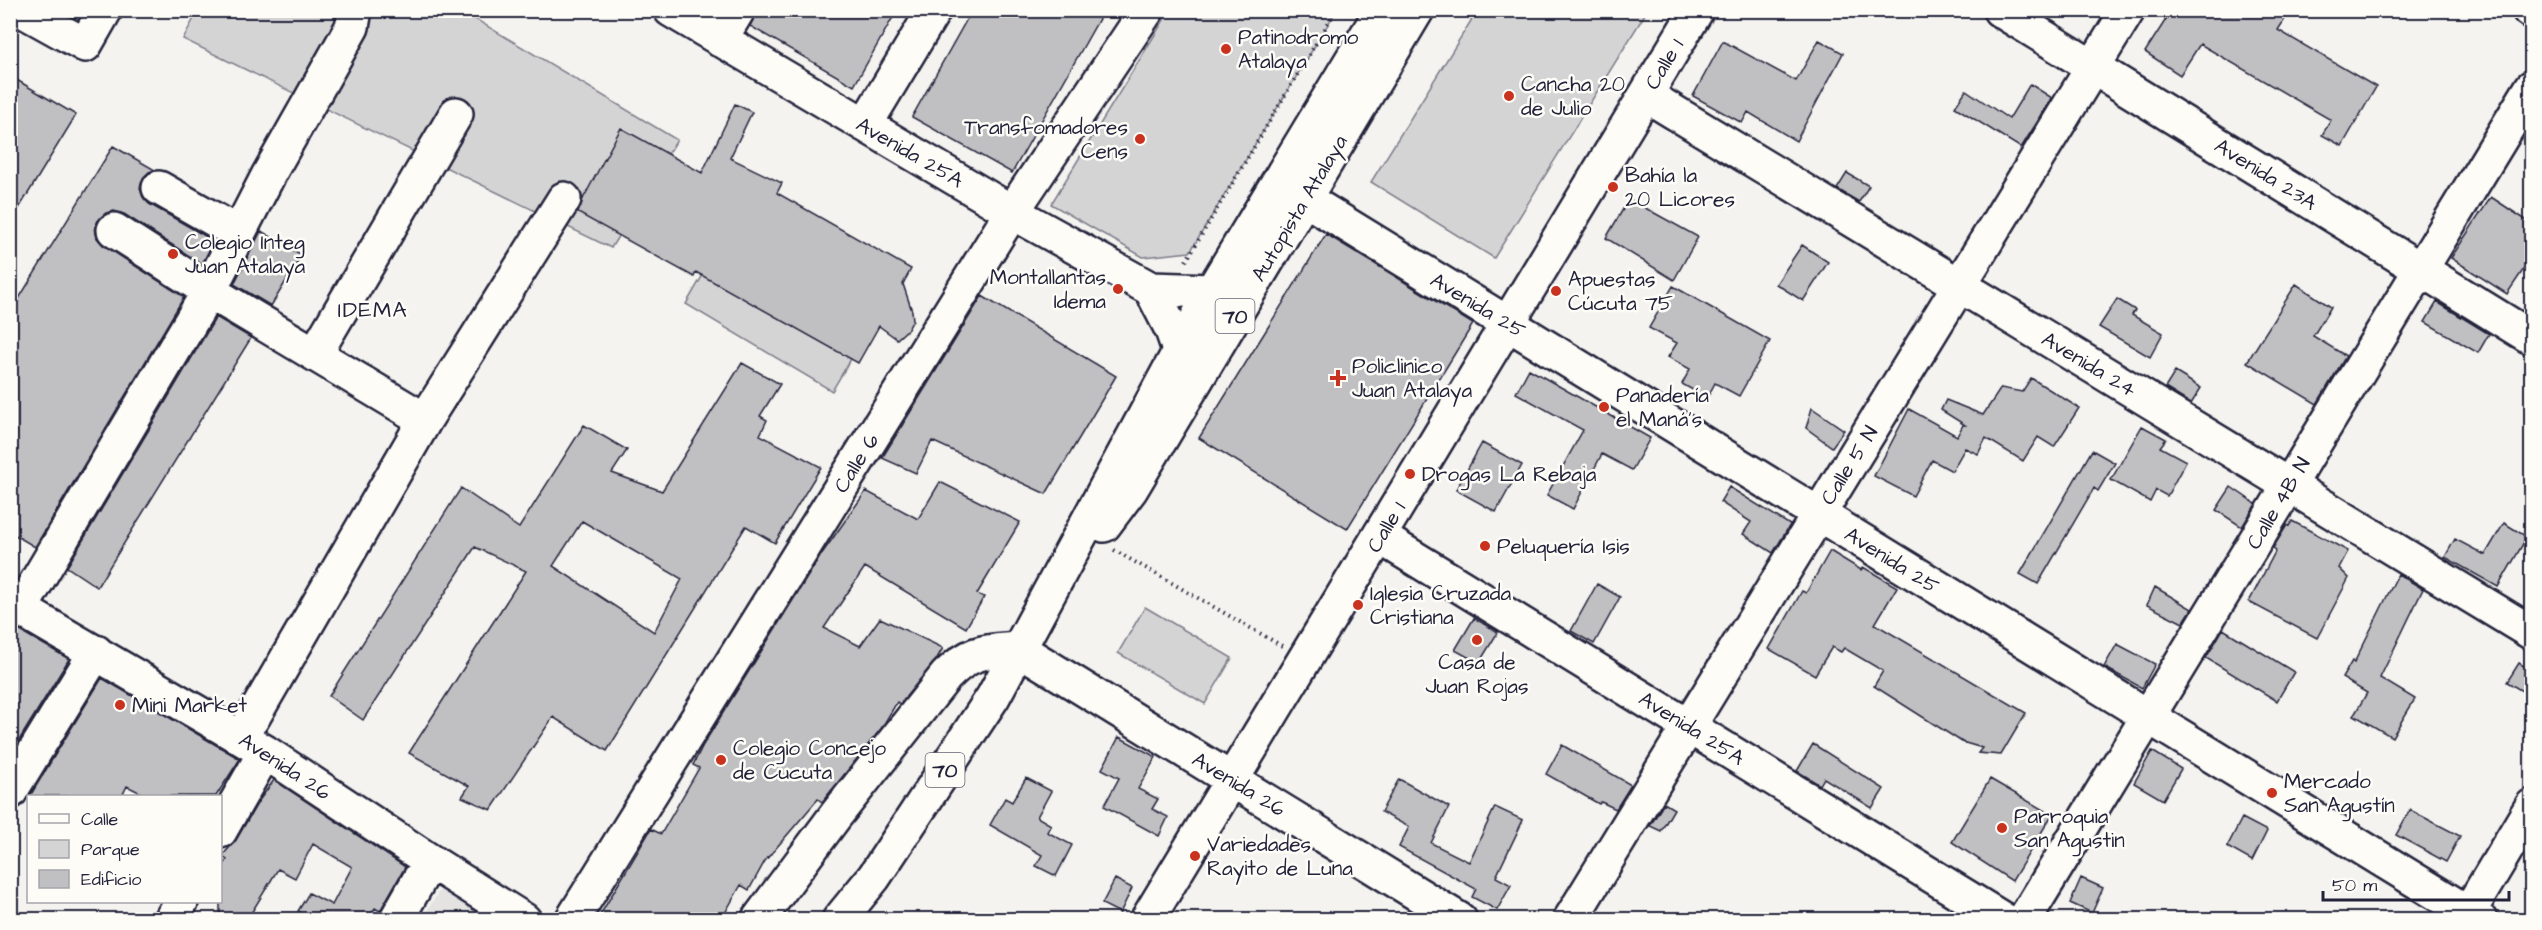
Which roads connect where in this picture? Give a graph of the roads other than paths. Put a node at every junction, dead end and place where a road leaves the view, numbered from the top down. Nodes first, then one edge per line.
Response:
1 (22, 10) edge
2 (105, 10) edge
3 (355, 10) edge
4 (671, 10) edge
5 (738, 10) edge
6 (934, 10) edge
7 (1147, 10) edge
8 (1382, 10) edge
9 (1417, 10) edge
10 (1697, 10) edge
11 (2000, 10) edge
12 (2128, 10) edge
13 (720, 40) junction
14 (2093, 68) junction
15 (2532, 87) edge
16 (1646, 95) junction
17 (456, 114) dead end
18 (865, 125) junction
19 (159, 188) dead end
20 (564, 199) dead end
21 (1305, 199) junction
22 (1012, 212) junction
23 (114, 230) dead end
24 (238, 233) junction
25 (2420, 270) junction
26 (1960, 285) junction
27 (1161, 290) junction
28 (209, 291) junction
29 (1212, 291) junction
30 (1509, 323) junction
31 (2532, 338) edge
32 (1179, 353) junction
33 (315, 354) junction
34 (425, 420) junction
35 (2289, 485) junction
36 (1819, 514) junction
37 (1380, 537) junction
38 (16, 606) edge
39 (1039, 614) junction
40 (2532, 633) edge
41 (1019, 649) junction
42 (96, 652) junction
43 (252, 718) dead end
44 (2147, 718) junction
45 (1689, 726) junction
46 (265, 752) junction
47 (1233, 781) junction
48 (10, 792) edge
49 (2532, 806) edge
50 (222, 827) edge
51 (430, 861) junction
52 (180, 903) edge
53 (2471, 917) edge
54 (171, 920) edge
55 (396, 920) edge
56 (524, 920) edge
57 (572, 920) edge
58 (758, 920) edge
59 (839, 920) edge
60 (1148, 920) edge
61 (1460, 920) edge
62 (1570, 920) edge
63 (2004, 920) edge
64 (2025, 920) edge

1 - 2 street
3 - 24 street
4 - 13 street, Avenida 25A
5 - 13 street
6 - 18 street
7 - 22 street, Calle 6
8 - 29 street, Autopista Atalaya / 70
9 - 21 street, Autopista Atalaya / 70
10 - 16 street, Calle 1
11 - 14 street, Avenida 23A
12 - 14 street, Calle 5 N
13 - 18 street, Avenida 25A
14 - 25 street, Avenida 23A
14 - 26 street, Calle 5 N
15 - 25 street, Calle 4B N
16 - 26 street, Avenida 24
16 - 30 street, Calle 1
17 - 33 street
18 - 22 street, Avenida 25A
19 - 24 street
20 - 34 street
21 - 30 street, Avenida 25
21 - 39 street, Autopista Atalaya / 70
22 - 27 street, Avenida 25A
22 - 57 street, Calle 6
23 - 28 street
24 - 28 street
25 - 31 street, Avenida 23A
25 - 35 street, Calle 4B N
26 - 35 street, Avenida 24
26 - 36 street, Calle 5 N
27 - 29 street, Avenida 25A
27 - 32 street
28 - 33 street
28 - 38 street
29 - 32 street, Autopista Atalaya / 70
30 - 36 street, Avenida 25
30 - 37 street, Calle 1
32 - 39 street, Autopista Atalaya / 70
33 - 34 street
34 - 43 street
35 - 40 street, Avenida 24
35 - 44 street, Calle 4B N
36 - 44 street, Avenida 25
36 - 45 street, Calle 5 N
37 - 45 street, Avenida 25A
37 - 47 street, Calle 1
38 - 42 street, Avenida 26
39 - 41 street, Autopista Atalaya / 70
41 - 47 street, Avenida 26
41 - 58 street
41 - 59 street, Autopista Atalaya / 70
42 - 46 street, Avenida 26
42 - 48 street
44 - 53 street, Avenida 25
44 - 64 street, Calle 4B N
45 - 62 street, Calle 5 N
45 - 63 street, Avenida 25A
46 - 50 street
46 - 51 street, Avenida 26
47 - 60 street, Calle 1
47 - 61 street, Avenida 26
49 - 53 street
51 - 55 street
51 - 56 street, Avenida 26
52 - 54 street

